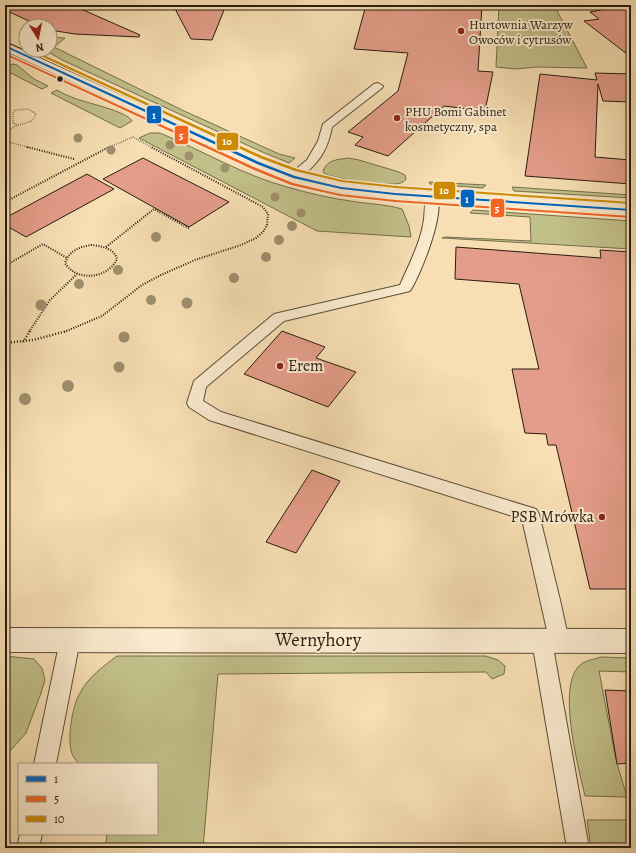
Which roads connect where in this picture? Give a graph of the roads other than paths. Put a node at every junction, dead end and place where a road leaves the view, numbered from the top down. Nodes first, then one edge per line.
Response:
1 (5, 46) edge
2 (378, 86) dead end
3 (294, 177) junction
4 (432, 197) junction
5 (631, 210) edge
6 (5, 640) edge
7 (70, 640) junction
8 (551, 641) junction
9 (631, 641) edge
10 (45, 763) edge
11 (31, 835) edge
12 (28, 848) edge
13 (578, 848) edge

1 - 3 street
2 - 3 lane
3 - 4 street
4 - 5 street
4 - 8 lane
6 - 7 street, Wernyhory
7 - 8 street, Wernyhory
7 - 10 lane
8 - 9 street, Wernyhory
8 - 13 lane
11 - 12 lane

